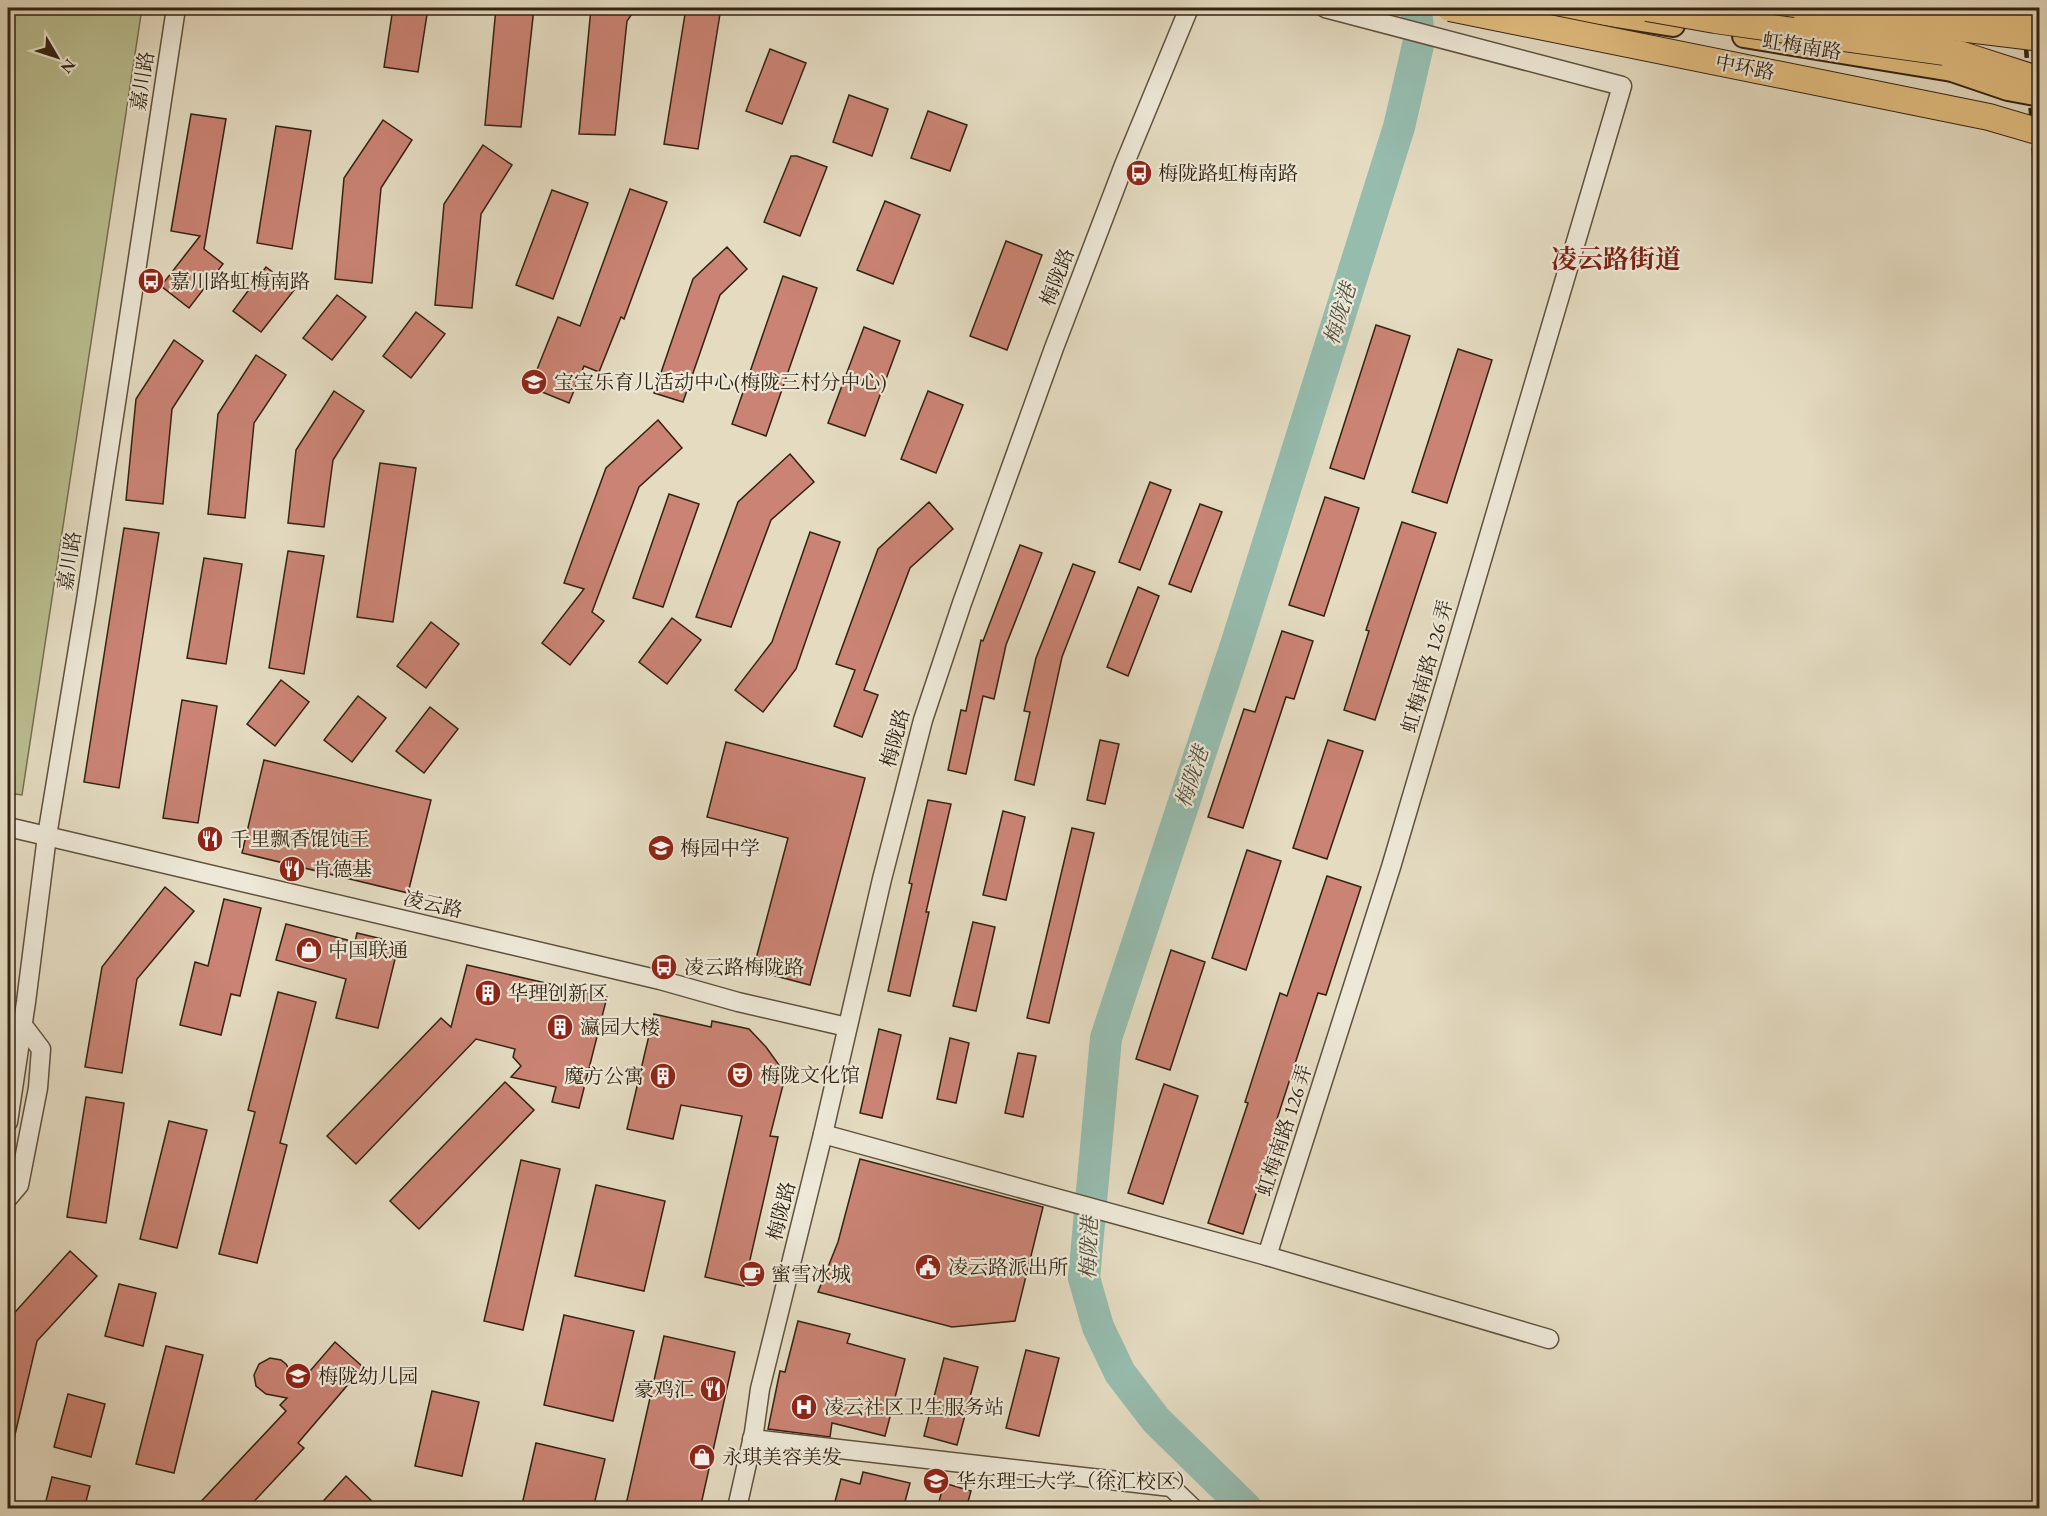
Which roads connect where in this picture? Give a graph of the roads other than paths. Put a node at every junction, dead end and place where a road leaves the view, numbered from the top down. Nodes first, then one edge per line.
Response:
1 (176, 8) edge
2 (1189, 8) edge
3 (1325, 8) edge
4 (1450, 8) edge
5 (1564, 8) edge
6 (1647, 8) edge
7 (1770, 8) edge
8 (2040, 19) edge
9 (1715, 20) junction
10 (1918, 32) junction
11 (2040, 38) edge
12 (2040, 49) edge
13 (1952, 70) junction
14 (2040, 81) edge
15 (2040, 95) edge
16 (2040, 132) edge
17 (8, 827) edge
18 (47, 836) junction
19 (22, 1024) junction
20 (847, 1027) junction
21 (8, 1122) edge
22 (823, 1134) junction
23 (8, 1198) edge
24 (1267, 1256) junction
25 (1549, 1339) dead end
26 (752, 1439) junction
27 (737, 1509) edge
28 (1193, 1509) edge

1 - 18 street, 嘉川路
2 - 20 street, 梅陇路
3 - 24 street, 虹梅南路 126 弄
4 - 16 highway, 中环路, bridge
5 - 13 main road, 虹梅南路
6 - 9 highway, 中环路, bridge
7 - 10 main road, 虹梅南路, bridge
8 - 10 main road, bridge
9 - 11 highway, bridge
9 - 14 highway, 中环路, bridge
10 - 12 main road, 虹梅南路
13 - 14 main road, 虹梅南路, bridge
13 - 15 main road, bridge
17 - 18 street, 凌云路
18 - 19 street, 嘉川路
18 - 20 street, 凌云路
19 - 21 street, 嘉川路
19 - 23 street
20 - 22 street, 梅陇路
22 - 24 street
22 - 26 street, 梅陇路
24 - 25 street
26 - 27 street, 梅陇路
26 - 28 street

